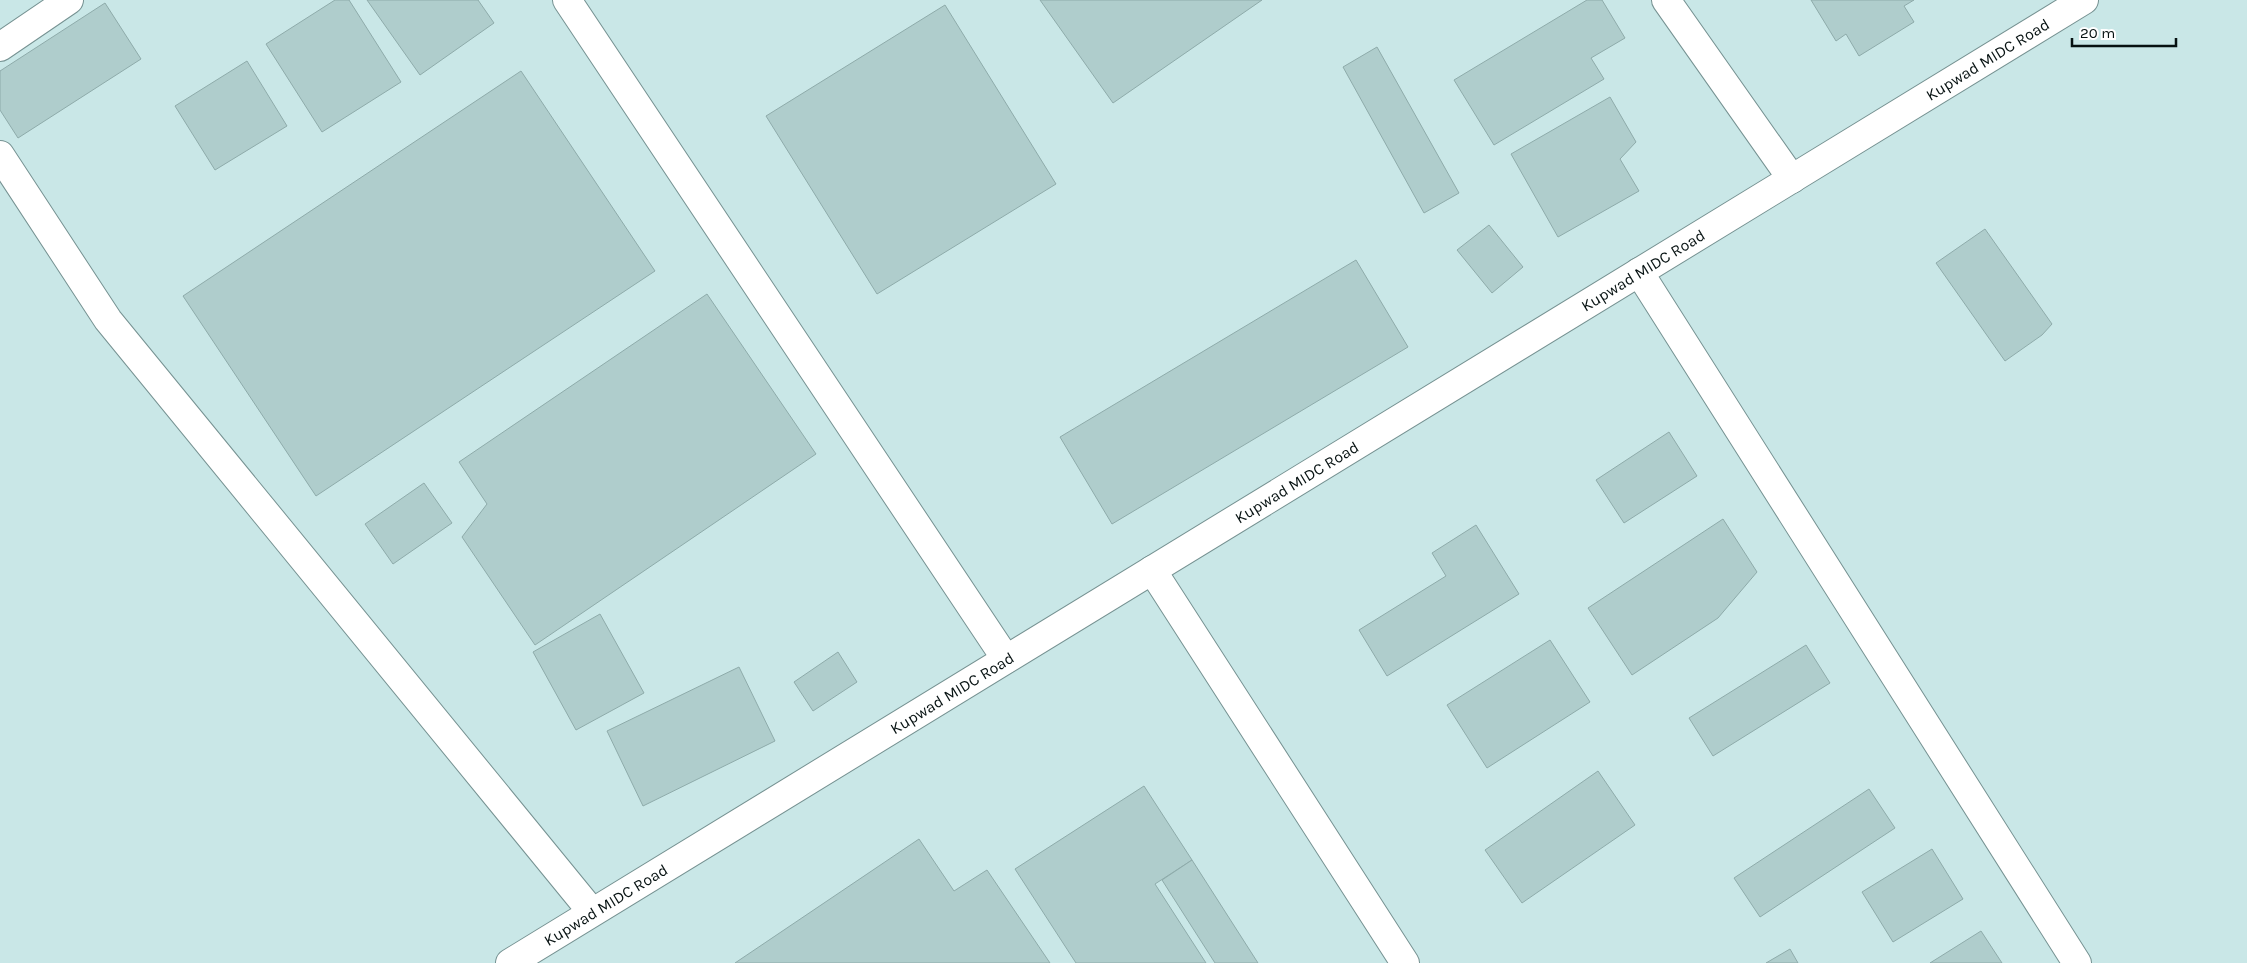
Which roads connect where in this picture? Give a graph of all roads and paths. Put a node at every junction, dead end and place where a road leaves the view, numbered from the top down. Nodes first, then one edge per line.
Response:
1 (69, 0) edge
2 (567, 0) edge
3 (1666, 0) edge
4 (2084, 0) edge
5 (0, 47) edge
6 (0, 155) edge
7 (1792, 179) junction
8 (1639, 272) junction
9 (1152, 570) junction
10 (1006, 659) junction
11 (592, 912) junction
12 (510, 963) edge
13 (1405, 963) edge
14 (2077, 963) edge

1 - 5 street
2 - 10 street
3 - 7 street
4 - 7 street, Kupwad MIDC Road
6 - 11 street
7 - 8 street, Kupwad MIDC Road
8 - 9 street, Kupwad MIDC Road
8 - 14 street
9 - 10 street, Kupwad MIDC Road
9 - 13 street
10 - 11 street, Kupwad MIDC Road
11 - 12 street, Kupwad MIDC Road

